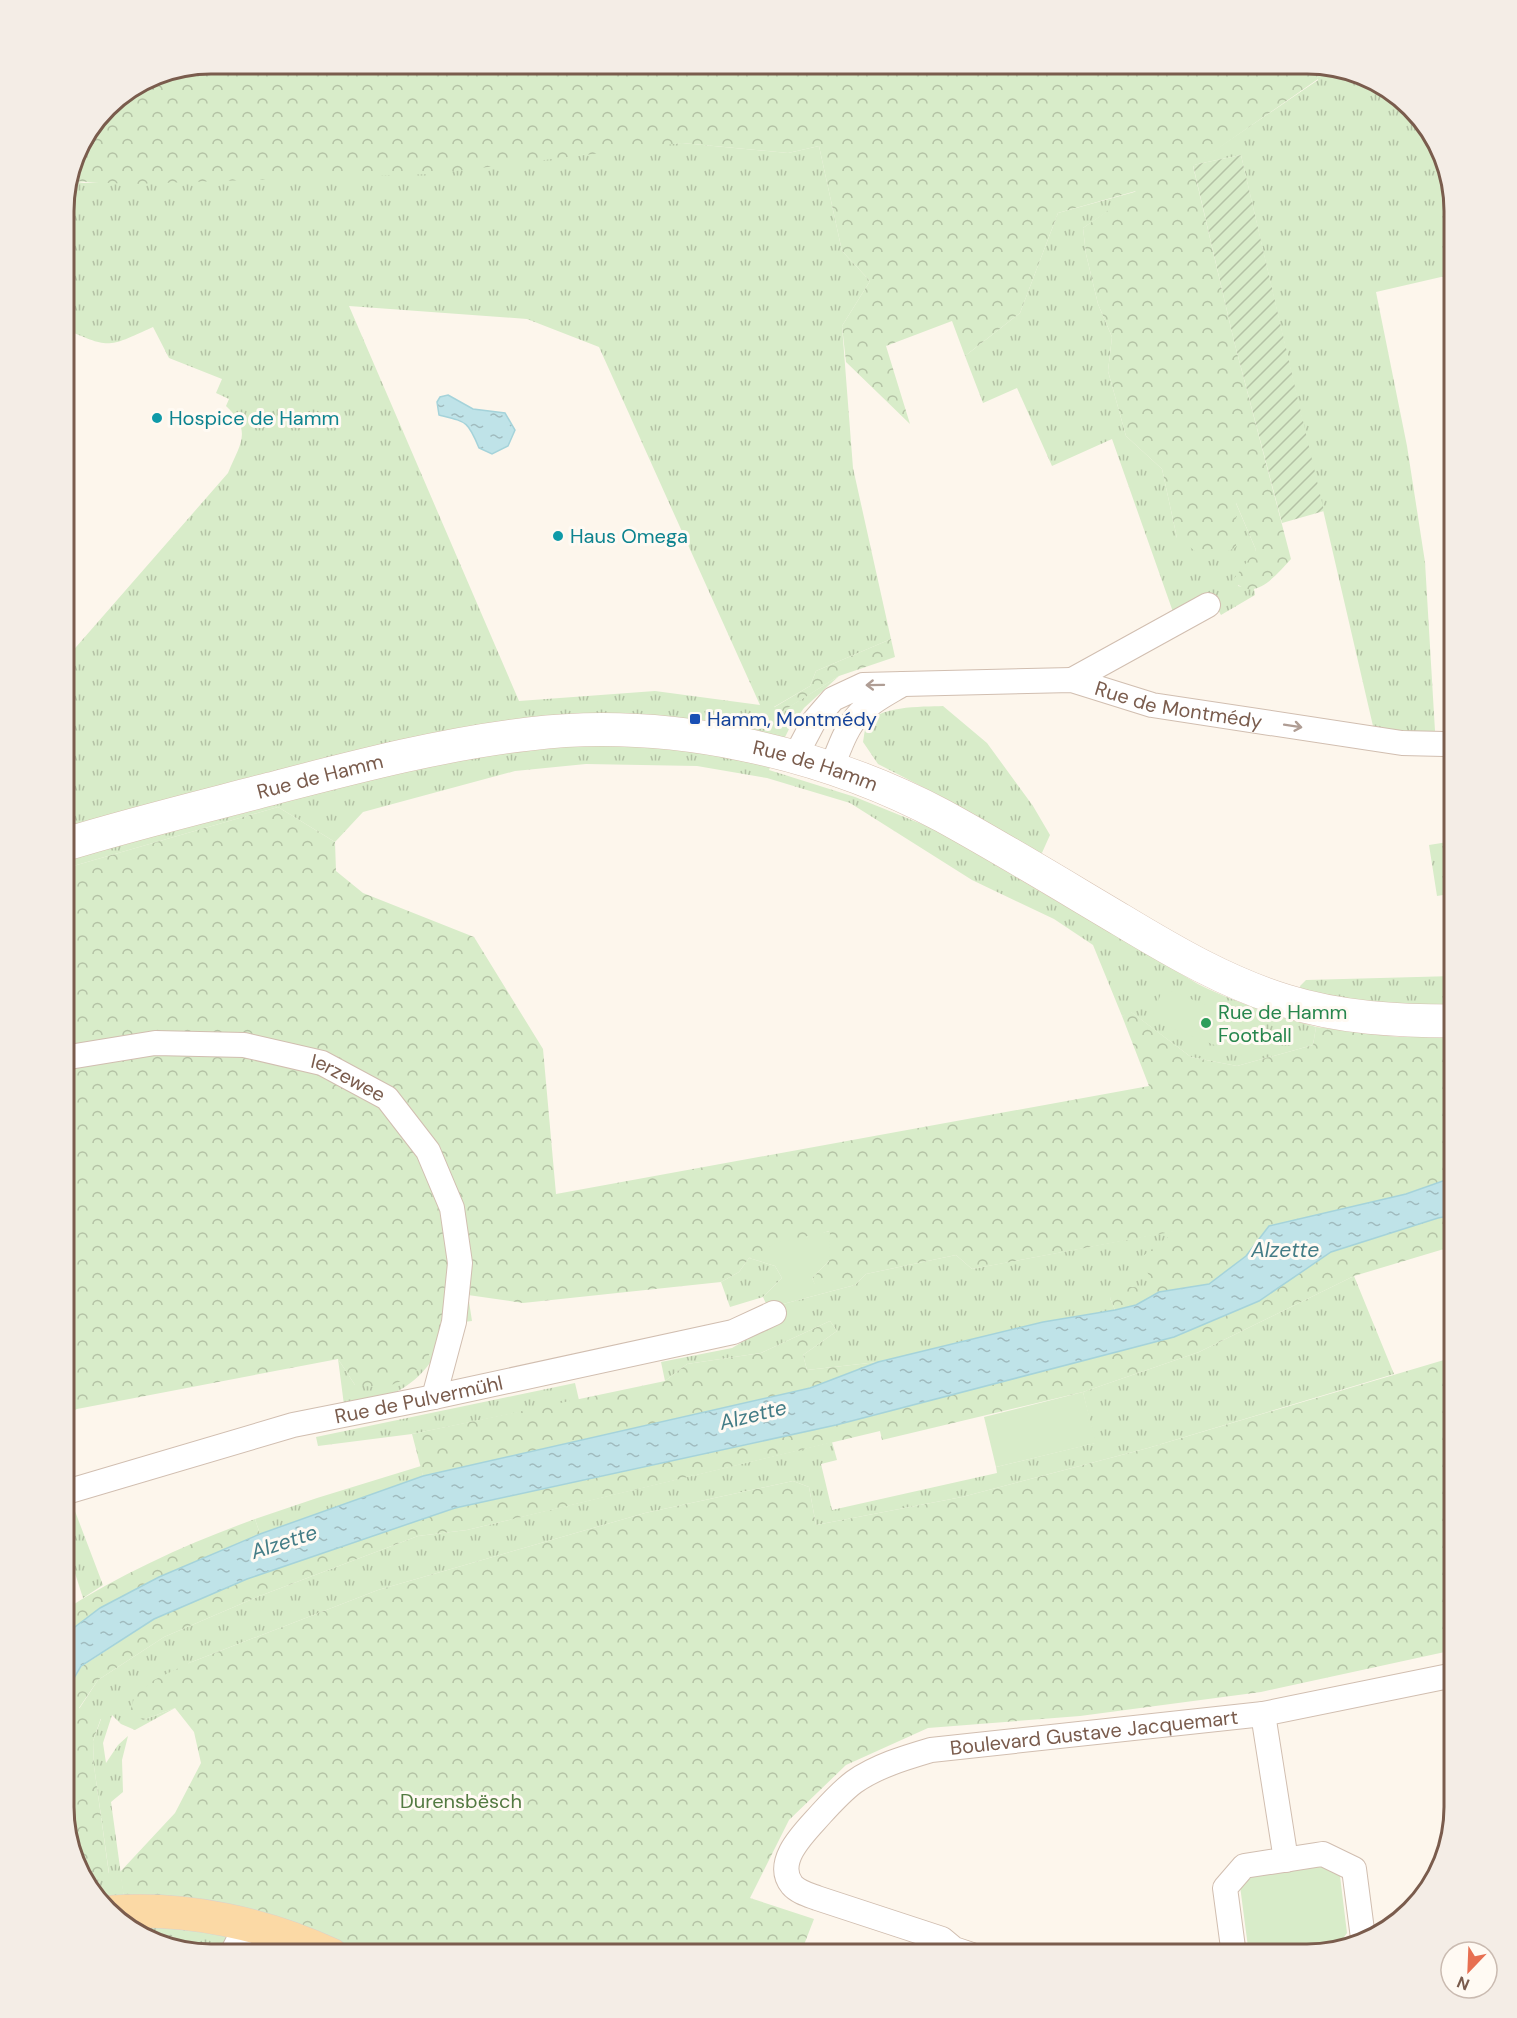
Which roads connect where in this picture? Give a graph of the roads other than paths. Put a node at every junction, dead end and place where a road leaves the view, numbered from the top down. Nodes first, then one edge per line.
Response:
1 (1208, 605) dead end
2 (1072, 680) junction
3 (903, 684) junction
4 (1444, 744) edge
5 (795, 757) junction
6 (831, 769) junction
7 (74, 842) edge
8 (1444, 1021) edge
9 (74, 1056) edge
10 (774, 1313) dead end
11 (434, 1397) junction
12 (74, 1490) edge
13 (1444, 1677) edge
14 (1263, 1714) junction
15 (1287, 1860) junction
16 (122, 1912) edge
17 (247, 1924) junction
18 (1362, 1932) edge
19 (237, 1944) edge
20 (304, 1944) edge
21 (948, 1944) edge
22 (1233, 1944) edge

1 - 2 street
2 - 3 street, Rue de Montmédy
2 -> 4 street, Rue de Montmédy
3 -> 5 street, Rue de Montmédy
3 - 6 street
5 - 6 main road, Rue de Hamm
5 - 7 main road, Rue de Hamm
6 - 8 main road, Rue de Hamm
9 - 11 street, Ierzewee
10 - 11 street, Rue de Pulvermühl
11 - 12 street, Rue de Pulvermühl
13 - 14 street, Boulevard Gustave Jacquemart
14 - 15 street
14 - 21 street, Boulevard Gustave Jacquemart
15 - 18 street
15 - 22 street
16 - 17 main road
17 - 19 street
17 - 20 main road

